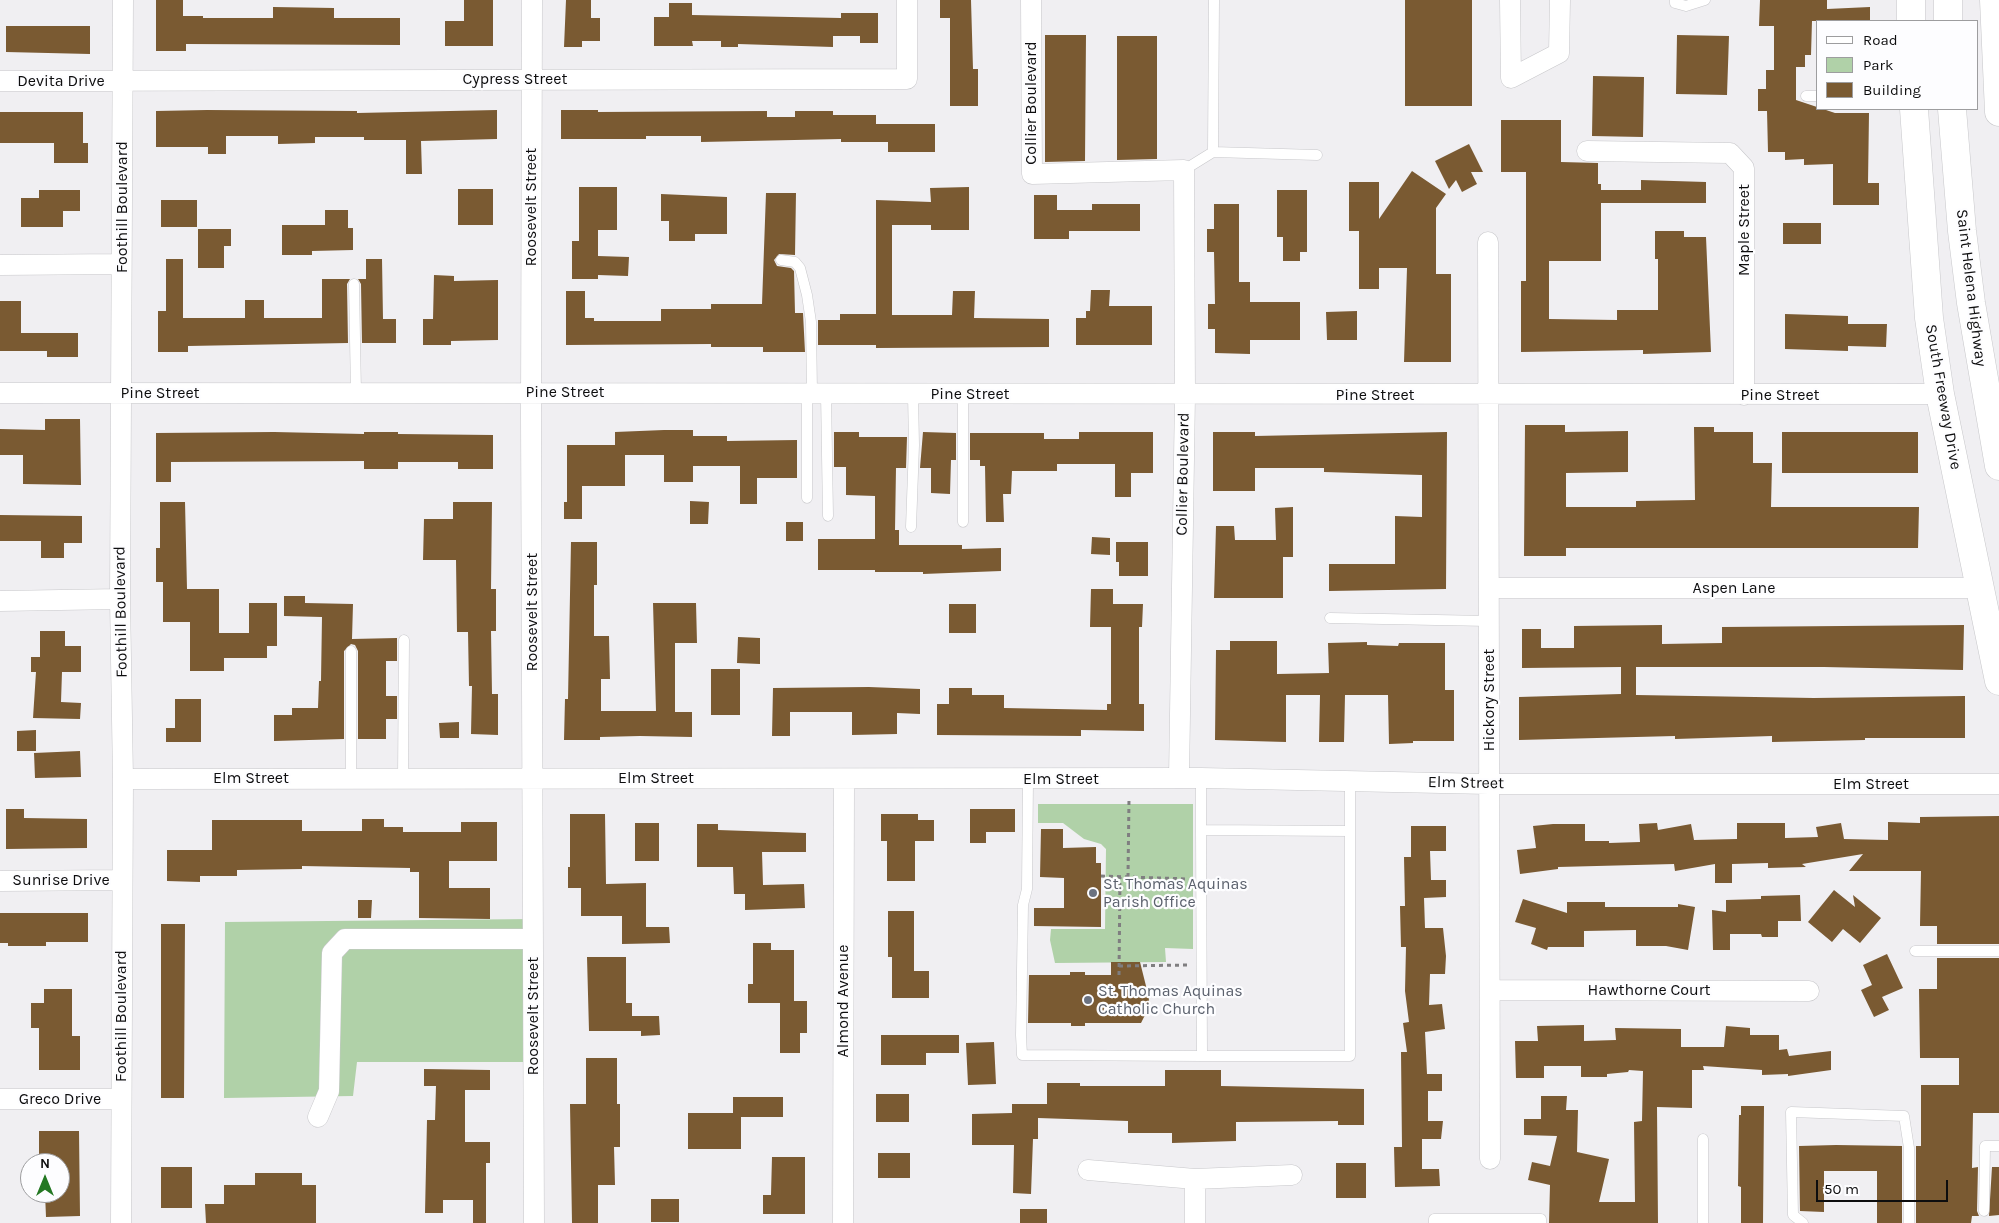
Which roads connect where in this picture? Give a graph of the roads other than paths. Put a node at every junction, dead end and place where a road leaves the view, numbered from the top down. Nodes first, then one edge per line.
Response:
1 (123, 0) edge
2 (532, 0) edge
3 (907, 0) edge
4 (1030, 0) edge
5 (1214, 0) edge
6 (1510, 0) edge
7 (1560, 0) edge
8 (1675, 0) edge
9 (1705, 0) edge
10 (1911, 0) edge
11 (1948, 0) edge
12 (1994, 0) edge
13 (1911, 20) edge
14 (1948, 20) edge
15 (531, 79) junction
16 (0, 81) edge
17 (122, 82) junction
18 (1806, 96) dead end
19 (1816, 96) edge
20 (1914, 110) edge
21 (1952, 110) edge
22 (1999, 112) edge
23 (1587, 151) dead end
24 (1212, 152) junction
25 (1317, 154) dead end
26 (1184, 170) junction
27 (1488, 242) dead end
28 (781, 260) dead end
29 (121, 264) junction
30 (0, 265) edge
31 (354, 284) dead end
32 (356, 392) junction
33 (531, 392) junction
34 (0, 393) edge
35 (120, 393) junction
36 (815, 393) junction
37 (913, 394) junction
38 (962, 394) junction
39 (1940, 394) junction
40 (1185, 395) junction
41 (1488, 395) junction
42 (1744, 395) junction
43 (1999, 466) edge
44 (807, 498) dead end
45 (828, 516) dead end
46 (963, 522) dead end
47 (911, 527) dead end
48 (1488, 588) junction
49 (1980, 588) junction
50 (120, 599) junction
51 (0, 601) edge
52 (1330, 618) dead end
53 (1489, 621) junction
54 (404, 640) dead end
55 (352, 651) dead end
56 (1999, 681) edge
57 (351, 778) junction
58 (403, 778) junction
59 (533, 778) junction
60 (1179, 778) junction
61 (1201, 778) junction
62 (123, 779) junction
63 (844, 779) junction
64 (1028, 780) junction
65 (1350, 782) junction
66 (1489, 784) junction
67 (1999, 784) edge
68 (1201, 830) junction
69 (1350, 831) junction
70 (122, 880) junction
71 (0, 881) edge
72 (533, 939) junction
73 (1915, 951) dead end
74 (1999, 951) edge
75 (1490, 990) junction
76 (1809, 991) dead end
77 (1202, 1056) junction
78 (0, 1098) edge
79 (120, 1099) junction
80 (318, 1116) dead end
81 (1703, 1139) dead end
82 (1999, 1146) edge
83 (1490, 1159) dead end
84 (1088, 1170) dead end
85 (1292, 1175) dead end
86 (1195, 1179) junction
87 (1984, 1211) dead end
88 (121, 1223) edge
89 (534, 1223) edge
90 (843, 1223) edge
91 (1195, 1223) edge
92 (1434, 1223) edge
93 (1541, 1223) edge
94 (1703, 1223) edge
95 (1803, 1223) edge
96 (1910, 1223) edge

1 - 17 street, Foothill Boulevard
2 - 15 street, Roosevelt Street
3 - 15 street, Cypress Street
4 - 26 street, Collier Boulevard
5 - 24 lane
6 - 7 street
8 - 9 lane
10 - 13 main road
11 - 14 main road
12 - 22 main road
15 - 17 street, Cypress Street
15 - 33 street, Roosevelt Street
16 - 17 street, Devita Drive
17 - 29 street, Foothill Boulevard
18 - 19 lane
20 - 39 main road, South Freeway Drive
21 - 43 main road, Saint Helena Highway
23 - 42 street, Maple Street
24 - 25 lane
24 - 26 lane
26 - 40 street, Collier Boulevard
27 - 41 street, Hickory Street
28 - 36 lane
29 - 30 street
29 - 35 street, Foothill Boulevard
31 - 32 lane
32 - 33 street, Pine Street
32 - 35 street, Pine Street
33 - 36 street, Pine Street
33 - 59 street, Roosevelt Street
34 - 35 street, Pine Street
35 - 50 street, Foothill Boulevard
36 - 37 street, Pine Street
36 - 44 lane
36 - 45 lane
37 - 38 street, Pine Street
37 - 47 lane
38 - 40 street, Pine Street
38 - 46 lane
39 - 42 street, Pine Street
39 - 49 main road, South Freeway Drive
40 - 41 street, Pine Street
40 - 60 street, Collier Boulevard
41 - 42 street, Pine Street
41 - 48 street, Hickory Street
48 - 49 street, Aspen Lane
48 - 53 street, Hickory Street
49 - 56 main road, South Freeway Drive
50 - 51 street
50 - 62 street, Foothill Boulevard
52 - 53 lane
53 - 66 street, Hickory Street
54 - 58 lane
55 - 57 lane
57 - 58 street, Elm Street
57 - 62 street, Elm Street
58 - 59 street, Elm Street
59 - 63 street, Elm Street
59 - 72 street, Roosevelt Street
60 - 61 street, Elm Street
60 - 64 street, Elm Street
61 - 65 street, Elm Street
61 - 68 lane
62 - 70 street, Foothill Boulevard
63 - 64 street, Elm Street
63 - 90 street, Almond Avenue
64 - 77 lane
65 - 66 street, Elm Street
65 - 69 lane
66 - 67 street, Elm Street
66 - 75 street, Hickory Street
68 - 69 lane
68 - 77 lane
69 - 77 lane
70 - 71 street, Sunrise Drive
70 - 79 street, Foothill Boulevard
72 - 80 street
72 - 89 street, Roosevelt Street
73 - 74 lane
75 - 76 street, Hawthorne Court
75 - 83 street, Hickory Street
78 - 79 street, Greco Drive
79 - 88 street, Foothill Boulevard
81 - 94 lane
82 - 87 lane
84 - 86 street
85 - 86 street
86 - 91 street
92 - 93 lane
95 - 96 lane

